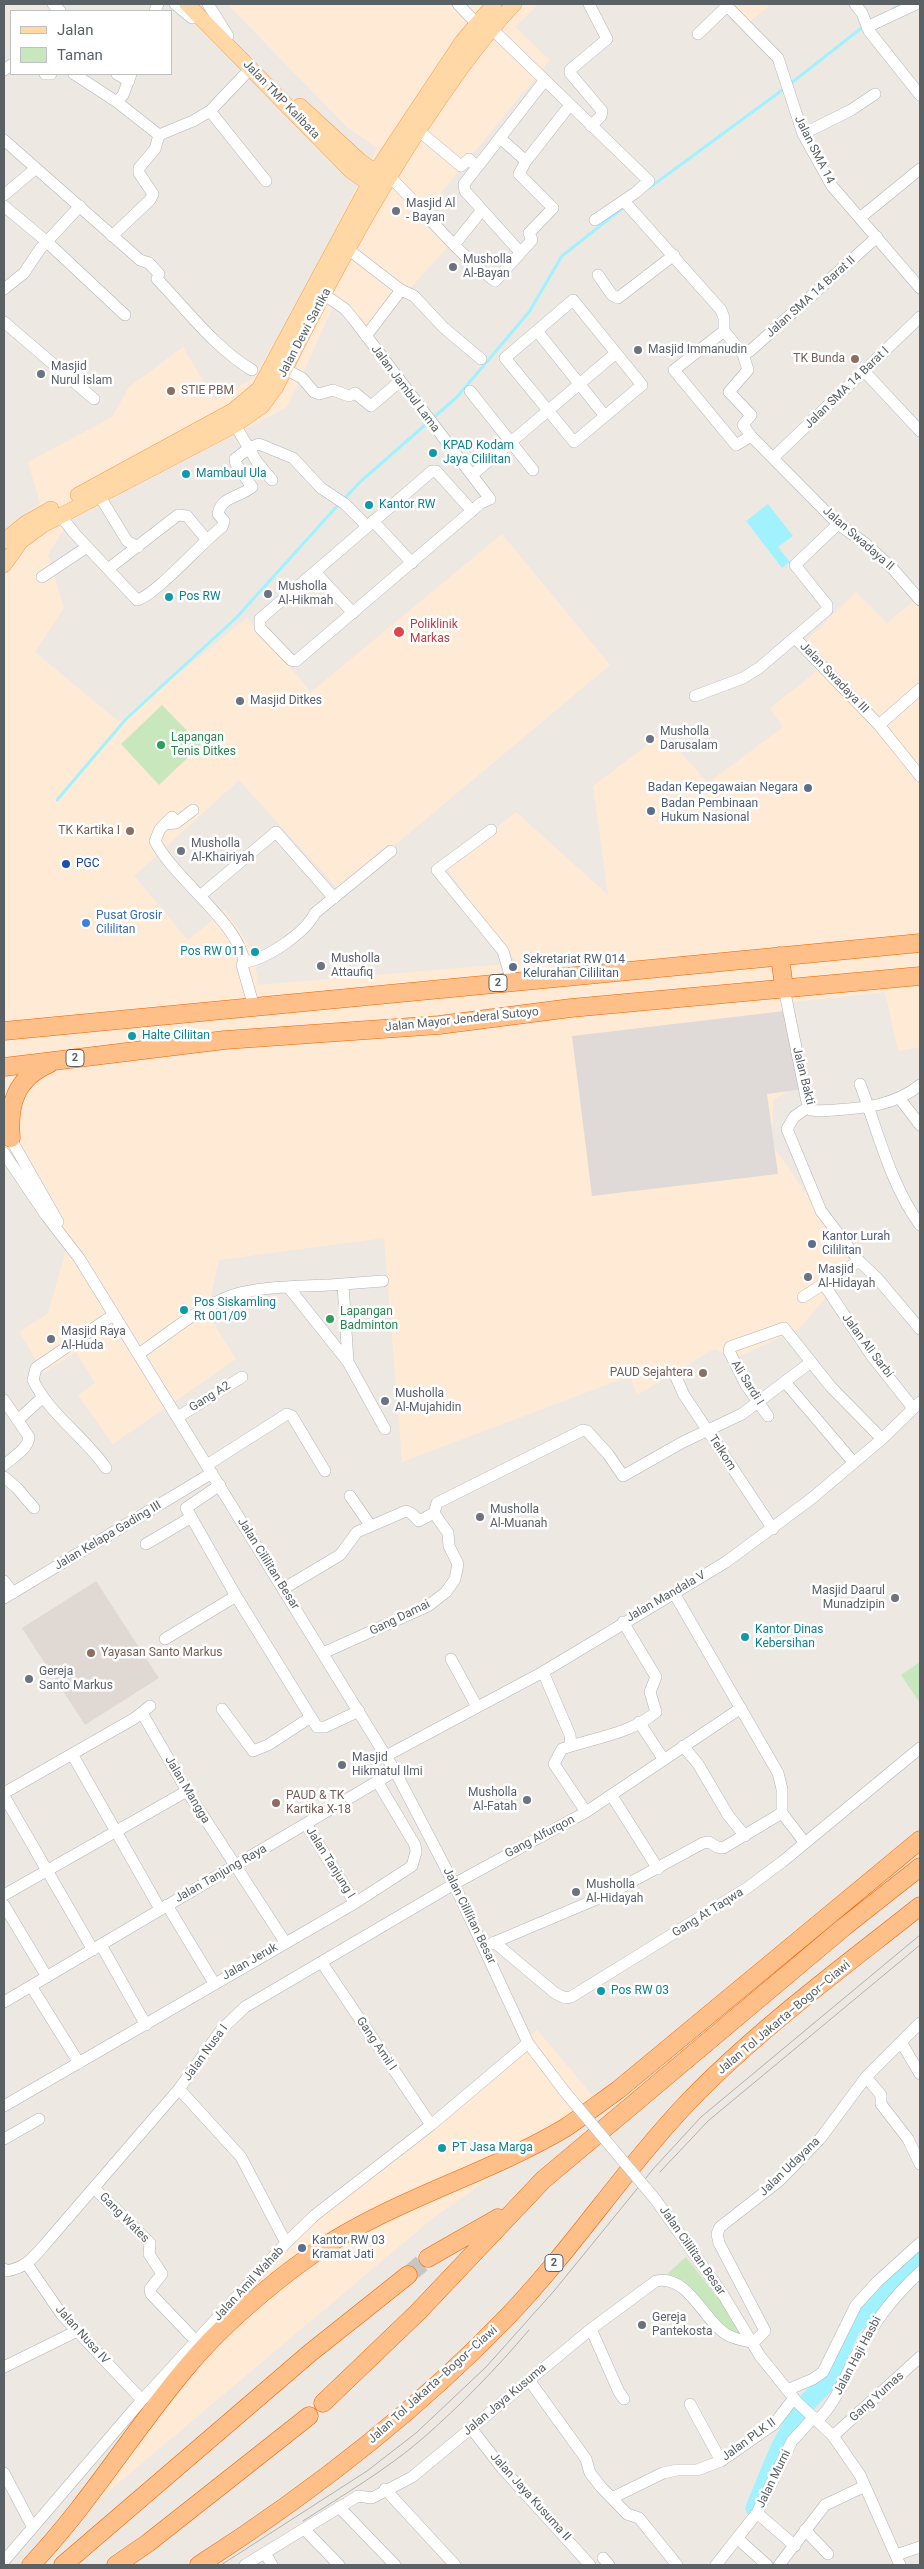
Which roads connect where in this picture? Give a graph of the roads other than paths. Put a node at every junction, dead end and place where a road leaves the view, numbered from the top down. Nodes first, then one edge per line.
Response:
1 (175, 4) edge
2 (187, 4) edge
3 (195, 4) edge
4 (208, 4) edge
5 (458, 4) edge
6 (494, 4) edge
7 (514, 4) edge
8 (589, 4) edge
9 (855, 4) edge
10 (916, 4) edge
11 (726, 5) edge
12 (865, 22) junction
13 (476, 23) junction
14 (491, 28) junction
15 (698, 34) dead end
16 (224, 35) junction
17 (247, 64) junction
18 (76, 75) edge
19 (130, 77) edge
20 (545, 80) junction
21 (875, 94) dead end
22 (920, 95) edge
23 (118, 102) junction
24 (570, 105) junction
25 (210, 111) junction
26 (591, 126) junction
27 (419, 131) junction
28 (803, 134) junction
29 (159, 135) junction
30 (500, 138) junction
31 (4, 140) edge
32 (526, 161) junction
33 (477, 167) junction
34 (35, 169) junction
35 (920, 169) edge
36 (266, 181) dead end
37 (380, 181) junction
38 (4, 195) edge
39 (626, 204) junction
40 (4, 206) edge
41 (80, 206) junction
42 (482, 210) junction
43 (861, 217) junction
44 (596, 220) dead end
45 (112, 236) junction
46 (877, 237) junction
47 (46, 241) junction
48 (454, 244) junction
49 (348, 250) junction
50 (520, 252) junction
51 (674, 255) junction
52 (598, 275) dead end
53 (920, 288) edge
54 (4, 289) edge
55 (401, 290) junction
56 (319, 291) junction
57 (125, 315) dead end
58 (920, 317) edge
59 (4, 322) edge
60 (537, 331) junction
61 (724, 331) junction
62 (366, 336) junction
63 (616, 353) junction
64 (743, 354) junction
65 (481, 359) dead end
66 (285, 369) junction
67 (252, 370) dead end
68 (864, 371) junction
69 (399, 382) junction
70 (579, 384) junction
71 (470, 391) dead end
72 (94, 399) dead end
73 (548, 410) junction
74 (605, 416) junction
75 (234, 426) junction
76 (920, 431) edge
77 (751, 436) junction
78 (511, 442) junction
79 (249, 448) junction
80 (773, 458) junction
81 (533, 470) dead end
82 (472, 475) junction
83 (272, 480) dead end
84 (99, 495) junction
85 (472, 511) junction
86 (60, 515) junction
87 (370, 524) junction
88 (838, 524) junction
89 (206, 539) junction
90 (4, 541) edge
91 (87, 547) junction
92 (138, 547) junction
93 (412, 563) junction
94 (4, 565) edge
95 (108, 570) junction
96 (315, 572) junction
97 (42, 577) dead end
98 (920, 600) edge
99 (353, 613) junction
100 (796, 639) junction
101 (920, 689) edge
102 (695, 696) dead end
103 (879, 725) junction
104 (920, 776) edge
105 (193, 810) dead end
106 (491, 830) dead end
107 (391, 850) dead end
108 (200, 896) junction
109 (334, 898) junction
110 (920, 943) edge
111 (780, 956) junction
112 (244, 962) junction
113 (920, 976) edge
114 (512, 982) junction
115 (784, 988) junction
116 (254, 1007) junction
117 (4, 1031) edge
118 (56, 1060) junction
119 (4, 1067) edge
120 (860, 1084) dead end
121 (920, 1085) edge
122 (900, 1099) junction
123 (808, 1107) junction
124 (869, 1107) junction
125 (920, 1125) edge
126 (6, 1139) edge
127 (920, 1226) edge
128 (68, 1242) junction
129 (859, 1261) junction
130 (383, 1281) dead end
131 (823, 1283) junction
132 (343, 1284) junction
133 (289, 1288) junction
134 (802, 1297) dead end
135 (114, 1314) junction
136 (920, 1329) edge
137 (139, 1354) junction
138 (348, 1362) junction
139 (811, 1362) junction
140 (676, 1375) dead end
141 (242, 1377) dead end
142 (785, 1382) junction
143 (43, 1398) junction
144 (4, 1400) edge
145 (759, 1403) junction
146 (916, 1405) edge
147 (768, 1416) dead end
148 (178, 1417) junction
149 (19, 1419) junction
150 (385, 1429) dead end
151 (707, 1430) junction
152 (882, 1440) junction
153 (854, 1463) junction
154 (4, 1465) edge
155 (106, 1468) dead end
156 (210, 1469) junction
157 (326, 1471) dead end
158 (4, 1477) edge
159 (220, 1485) junction
160 (350, 1496) dead end
161 (34, 1508) dead end
162 (434, 1513) junction
163 (190, 1518) junction
164 (370, 1525) junction
165 (773, 1529) junction
166 (146, 1544) dead end
167 (4, 1581) edge
168 (283, 1589) junction
169 (674, 1593) junction
170 (8, 1596) edge
171 (236, 1596) junction
172 (623, 1622) junction
173 (165, 1640) dead end
174 (323, 1653) junction
175 (451, 1659) dead end
176 (543, 1672) junction
177 (477, 1708) junction
178 (741, 1708) junction
179 (222, 1709) dead end
180 (359, 1711) junction
181 (311, 1717) junction
182 (639, 1722) junction
183 (571, 1746) junction
184 (683, 1746) junction
185 (920, 1748) edge
186 (72, 1754) junction
187 (386, 1756) junction
188 (664, 1760) junction
189 (395, 1771) junction
190 (377, 1781) junction
191 (187, 1790) junction
192 (4, 1795) edge
193 (612, 1796) junction
194 (586, 1812) junction
195 (782, 1813) junction
196 (306, 1824) junction
197 (115, 1832) junction
198 (745, 1836) junction
199 (920, 1840) edge
200 (805, 1843) junction
201 (234, 1866) junction
202 (920, 1867) edge
203 (658, 1869) junction
204 (46, 1872) junction
205 (454, 1884) junction
206 (4, 1895) edge
207 (355, 1903) junction
208 (4, 1905) edge
209 (920, 1906) edge
210 (164, 1907) junction
211 (285, 1942) junction
212 (489, 1944) junction
213 (97, 1947) junction
214 (322, 1963) junction
215 (47, 1977) junction
216 (214, 1983) junction
217 (31, 1986) junction
218 (4, 2002) edge
219 (146, 2025) junction
220 (919, 2028) edge
221 (901, 2042) junction
222 (528, 2043) junction
223 (79, 2063) junction
224 (920, 2074) edge
225 (866, 2077) junction
226 (179, 2089) junction
227 (5, 2103) edge
228 (39, 2119) dead end
229 (431, 2125) junction
230 (4, 2139) edge
231 (920, 2164) edge
232 (94, 2188) junction
233 (513, 2209) junction
234 (286, 2243) junction
235 (920, 2243) edge
236 (428, 2258) tunnel mouth
237 (27, 2264) junction
238 (5, 2271) edge
239 (408, 2275) tunnel mouth
240 (919, 2276) edge
241 (591, 2329) junction
242 (77, 2331) junction
243 (196, 2341) junction
244 (753, 2343) junction
245 (920, 2357) edge
246 (910, 2366) junction
247 (4, 2367) edge
248 (920, 2375) edge
249 (529, 2380) junction
250 (793, 2396) junction
251 (624, 2399) dead end
252 (142, 2400) junction
253 (323, 2403) dead end
254 (690, 2404) dead end
255 (309, 2416) dead end
256 (814, 2417) junction
257 (471, 2428) junction
258 (833, 2436) junction
259 (721, 2461) junction
260 (4, 2473) edge
261 (865, 2486) junction
262 (385, 2489) junction
263 (612, 2498) junction
264 (340, 2507) junction
265 (757, 2514) junction
266 (32, 2526) junction
267 (304, 2530) junction
268 (805, 2530) junction
269 (738, 2539) junction
270 (795, 2546) junction
271 (920, 2547) edge
272 (265, 2553) junction
273 (828, 2554) dead end
274 (898, 2560) edge
275 (4, 2561) edge
276 (31, 2565) edge
277 (63, 2565) edge
278 (116, 2565) edge
279 (199, 2565) edge
280 (245, 2565) edge
281 (272, 2565) edge
282 (339, 2565) edge
283 (394, 2565) edge
284 (455, 2565) edge
285 (590, 2565) edge
286 (677, 2565) edge
287 (716, 2565) edge
288 (767, 2565) edge
289 (779, 2565) edge

1 - 17 street
2 - 16 main road, Jalan TMP Kalibata
3 - 16 main road, Jalan TMP Kalibata
4 - 16 street
5 - 13 street
6 - 13 main road, Jalan Dewi Sartika
7 - 14 main road, Jalan Dewi Sartika
8 - 26 street
9 - 12 street
10 - 12 street
11 - 15 street
11 - 28 street, Jalan SMA 14
12 - 22 street
13 - 37 main road, Jalan Dewi Sartika
14 - 20 street
14 - 27 main road, Jalan Dewi Sartika
16 - 17 main road, Jalan TMP Kalibata
16 - 37 main road, Jalan TMP Kalibata
17 - 25 street
17 - 37 main road, Jalan TMP Kalibata
18 - 23 street
19 - 23 street
20 - 24 street
20 - 30 street
21 - 28 street
23 - 29 street
24 - 26 street
24 - 32 street
25 - 29 street
25 - 36 street
26 - 39 street
27 - 33 street
27 - 37 main road, Jalan Dewi Sartika
28 - 43 street, Jalan SMA 14
29 - 45 street
30 - 32 street
30 - 33 street
31 - 34 street
32 - 50 street
33 - 42 street
34 - 38 street
34 - 41 street
35 - 43 street
37 - 48 street
37 - 49 main road, Jalan Dewi Sartika
37 - 56 main road, Jalan Dewi Sartika
39 - 44 street
39 - 51 street
40 - 47 street
41 - 45 street
41 - 47 street
42 - 48 street
42 - 50 street
43 - 46 street, Jalan SMA 14
45 - 67 street
46 - 53 street, Jalan SMA 14
46 - 64 street, Jalan SMA 14 Barat II
47 - 54 street
47 - 57 street
48 - 50 street
49 - 55 street
49 - 56 main road, Jalan Dewi Sartika
51 - 52 street
51 - 61 street
55 - 62 street
55 - 65 street
56 - 62 street, Jalan Jambul Lama
56 - 66 main road, Jalan Dewi Sartika
56 - 90 main road, Jalan Dewi Sartika
58 - 68 street, Jalan SMA 14 Barat I
59 - 72 street
60 - 63 street
60 - 70 street
60 - 73 street
61 - 64 street
61 - 77 street
62 - 69 street, Jalan Jambul Lama
63 - 70 street
63 - 74 street
64 - 77 street
66 - 69 street
66 - 75 main road, Jalan Dewi Sartika
68 - 76 street
68 - 80 street, Jalan SMA 14 Barat I
69 - 82 street, Jalan Jambul Lama
70 - 73 street
70 - 74 street
71 - 78 street
73 - 74 street
73 - 78 street
75 - 79 street
75 - 84 main road, Jalan Dewi Sartika
77 - 80 street
78 - 81 street
78 - 82 street
79 - 83 street
79 - 87 street
79 - 89 street
80 - 88 street, Jalan Swadaya II
82 - 85 street, Jalan Jambul Lama
84 - 86 main road, Jalan Dewi Sartika
84 - 92 street
85 - 87 street
85 - 93 street
86 - 91 street
86 - 94 main road, Jalan Dewi Sartika
87 - 93 street
87 - 96 street
88 - 98 street, Jalan Swadaya II
88 - 100 street, Jalan Swadaya III
89 - 92 street
89 - 95 street
91 - 95 street
91 - 97 street
92 - 95 street
93 - 99 street
96 - 99 street
96 - 99 street
100 - 102 street
100 - 103 street, Jalan Swadaya III
101 - 103 street
103 - 104 street, Jalan Swadaya III
105 - 108 street
106 - 114 street
107 - 109 street
108 - 109 street
108 - 112 street
109 - 112 street
110 - 111 highway, 2
111 - 114 highway, 2
111 - 115 highway
112 - 116 street
113 - 115 highway, Jalan Mayor Jenderal Sutoyo / 2
114 - 116 highway, 2
115 - 118 highway, Jalan Mayor Jenderal Sutoyo / 2
115 - 123 street, Jalan Bakti
116 - 117 highway, 2
118 - 119 highway, Jalan Mayor Jenderal Sutoyo / 2
118 - 126 highway
120 - 124 street
121 - 122 street, Jalan Bakti
122 - 124 street, Jalan Bakti
122 - 125 street
123 - 124 street, Jalan Bakti
123 - 129 street
124 - 127 street
126 - 128 street, Jalan Cililitan Besar
126 - 128 street, Jalan Cililitan Besar
128 - 135 street, Jalan Cililitan Besar
129 - 131 street
129 - 136 street
130 - 132 street
131 - 134 street
131 - 146 street, Jalan Ali Sarbi
132 - 133 street
132 - 138 street
133 - 137 street
133 - 138 street
135 - 137 street, Jalan Cililitan Besar
135 - 143 street
137 - 148 street, Jalan Cililitan Besar
138 - 150 street
139 - 142 street
139 - 145 street, Ali Sardi I
139 - 152 street
140 - 151 street, Telkom
141 - 148 street, Gang A2
142 - 145 street
142 - 153 street
143 - 149 street
143 - 155 street
144 - 149 street
145 - 147 street, Ali Sardi I
145 - 151 street
146 - 152 street, Jalan Mandala V
148 - 156 street, Jalan Cililitan Besar
149 - 154 street
151 - 162 street
151 - 165 street, Telkom
152 - 153 street, Jalan Mandala V
153 - 165 street, Jalan Mandala V
156 - 157 street, Jalan Kelapa Gading III
156 - 159 street, Jalan Cililitan Besar
156 - 170 street, Jalan Kelapa Gading III
158 - 161 street
159 - 163 street
159 - 168 street, Jalan Cililitan Besar
160 - 164 street
162 - 164 street
162 - 174 street, Gang Damai
163 - 166 street
163 - 171 street
164 - 168 street
165 - 169 street, Jalan Mandala V
167 - 170 street
168 - 174 street, Jalan Cililitan Besar
169 - 172 street, Jalan Mandala V
169 - 178 street
171 - 173 street
171 - 181 street
172 - 176 street, Jalan Mandala V
172 - 182 street
174 - 180 street, Jalan Cililitan Besar
175 - 177 street
176 - 177 street, Jalan Mandala V
176 - 183 street
177 - 187 street, Jalan Mandala V
178 - 184 street
178 - 195 street
179 - 181 street
180 - 181 street
180 - 187 street, Jalan Cililitan Besar
182 - 183 street
182 - 188 street
183 - 194 street, Gang Alfurqon
184 - 188 street
184 - 198 street
185 - 200 street, Gang At Taqwa
186 - 191 street, Jalan Mangga
186 - 192 street, Jalan Mangga
186 - 197 street
187 - 189 street, Jalan Cililitan Besar
188 - 193 street
189 - 190 street, Jalan Tanjung Raya
189 - 205 street, Jalan Cililitan Besar
190 - 196 street, Jalan Tanjung Raya
190 - 207 street, Jalan Jeruk
191 - 197 street
191 - 201 street, Jalan Mangga
192 - 204 street
193 - 194 street
193 - 203 street
194 - 205 street, Gang Alfurqon
195 - 198 street
195 - 200 street
196 - 201 street, Jalan Tanjung Raya
196 - 207 street, Jalan Tanjung I
197 - 204 street
197 - 210 street
198 - 203 street
199 - 276 highway
200 - 212 street, Gang At Taqwa
201 - 210 street, Jalan Tanjung Raya
201 - 211 street, Jalan Mangga
202 - 233 highway
203 - 212 street
204 - 206 street
204 - 213 street
205 - 212 street, Jalan Cililitan Besar
205 - 214 street, Jalan Nusa I
207 - 211 street, Jalan Jeruk
208 - 215 street
209 - 279 highway, Jalan Tol Jakarta–Bogor–Ciawi / 2
210 - 213 street, Jalan Tanjung Raya
210 - 216 street
211 - 216 street, Jalan Jeruk
212 - 222 street, Jalan Cililitan Besar
213 - 215 street, Jalan Tanjung Raya
213 - 219 street
214 - 226 street, Jalan Nusa I
214 - 229 street, Gang Amil I
215 - 217 street, Jalan Tanjung Raya
216 - 219 street, Jalan Jeruk
217 - 218 street, Jalan Tanjung Raya
217 - 223 street
219 - 223 street, Jalan Jeruk
220 - 221 street, Jalan Udayana
221 - 224 street
221 - 225 street, Jalan Udayana
222 - 229 street, Jalan Amil Wahab
222 - 244 street, Jalan Cililitan Besar, bridge
223 - 227 street, Jalan Jeruk
225 - 231 street
225 - 244 street, Jalan Udayana
226 - 232 street, Jalan Nusa I
226 - 234 street
228 - 230 street
229 - 234 street, Jalan Amil Wahab
232 - 237 street, Jalan Nusa I
232 - 243 street, Gang Wates
233 - 236 highway
233 - 253 highway
234 - 243 street, Jalan Amil Wahab
235 - 250 street
237 - 238 street
237 - 242 street, Jalan Nusa IV
239 - 277 highway
240 - 256 street, Jalan Haji Hasbi
241 - 244 street, Jalan Jaya Kusuma
241 - 249 street, Jalan Jaya Kusuma
241 - 251 street
242 - 247 street
242 - 252 street, Jalan Nusa IV
243 - 252 street, Jalan Amil Wahab
244 - 250 street, Jalan Cililitan Besar
245 - 246 street, Gang Yumas
246 - 248 street
246 - 258 street, Gang Yumas
249 - 257 street, Jalan Jaya Kusuma
249 - 263 street
250 - 256 street, Jalan Cililitan Besar
250 - 259 street, Jalan PLK II
252 - 266 street, Jalan Amil Wahab
254 - 259 street
255 - 278 highway
256 - 258 street, Jalan Cililitan Besar
256 - 265 street, Jalan Murni
257 - 262 street, Jalan Jaya Kusuma
257 - 285 street, Jalan Jaya Kusuma II
258 - 261 street, Jalan Cililitan Besar
259 - 263 street, Jalan PLK II
260 - 266 street
261 - 268 street
261 - 274 street, Jalan Cililitan Besar
262 - 264 street, Jalan Jaya Kusuma
262 - 284 street
263 - 286 street
264 - 267 street, Jalan Jaya Kusuma
264 - 283 street
265 - 269 street, Jalan Murni
265 - 270 street
266 - 275 street, Jalan Amil Wahab
267 - 272 street, Jalan Jaya Kusuma
267 - 282 street
268 - 270 street
268 - 273 street
269 - 287 street, Jalan Murni
269 - 288 street
270 - 289 street
271 - 274 street
272 - 280 street, Jalan Jaya Kusuma
272 - 281 street

